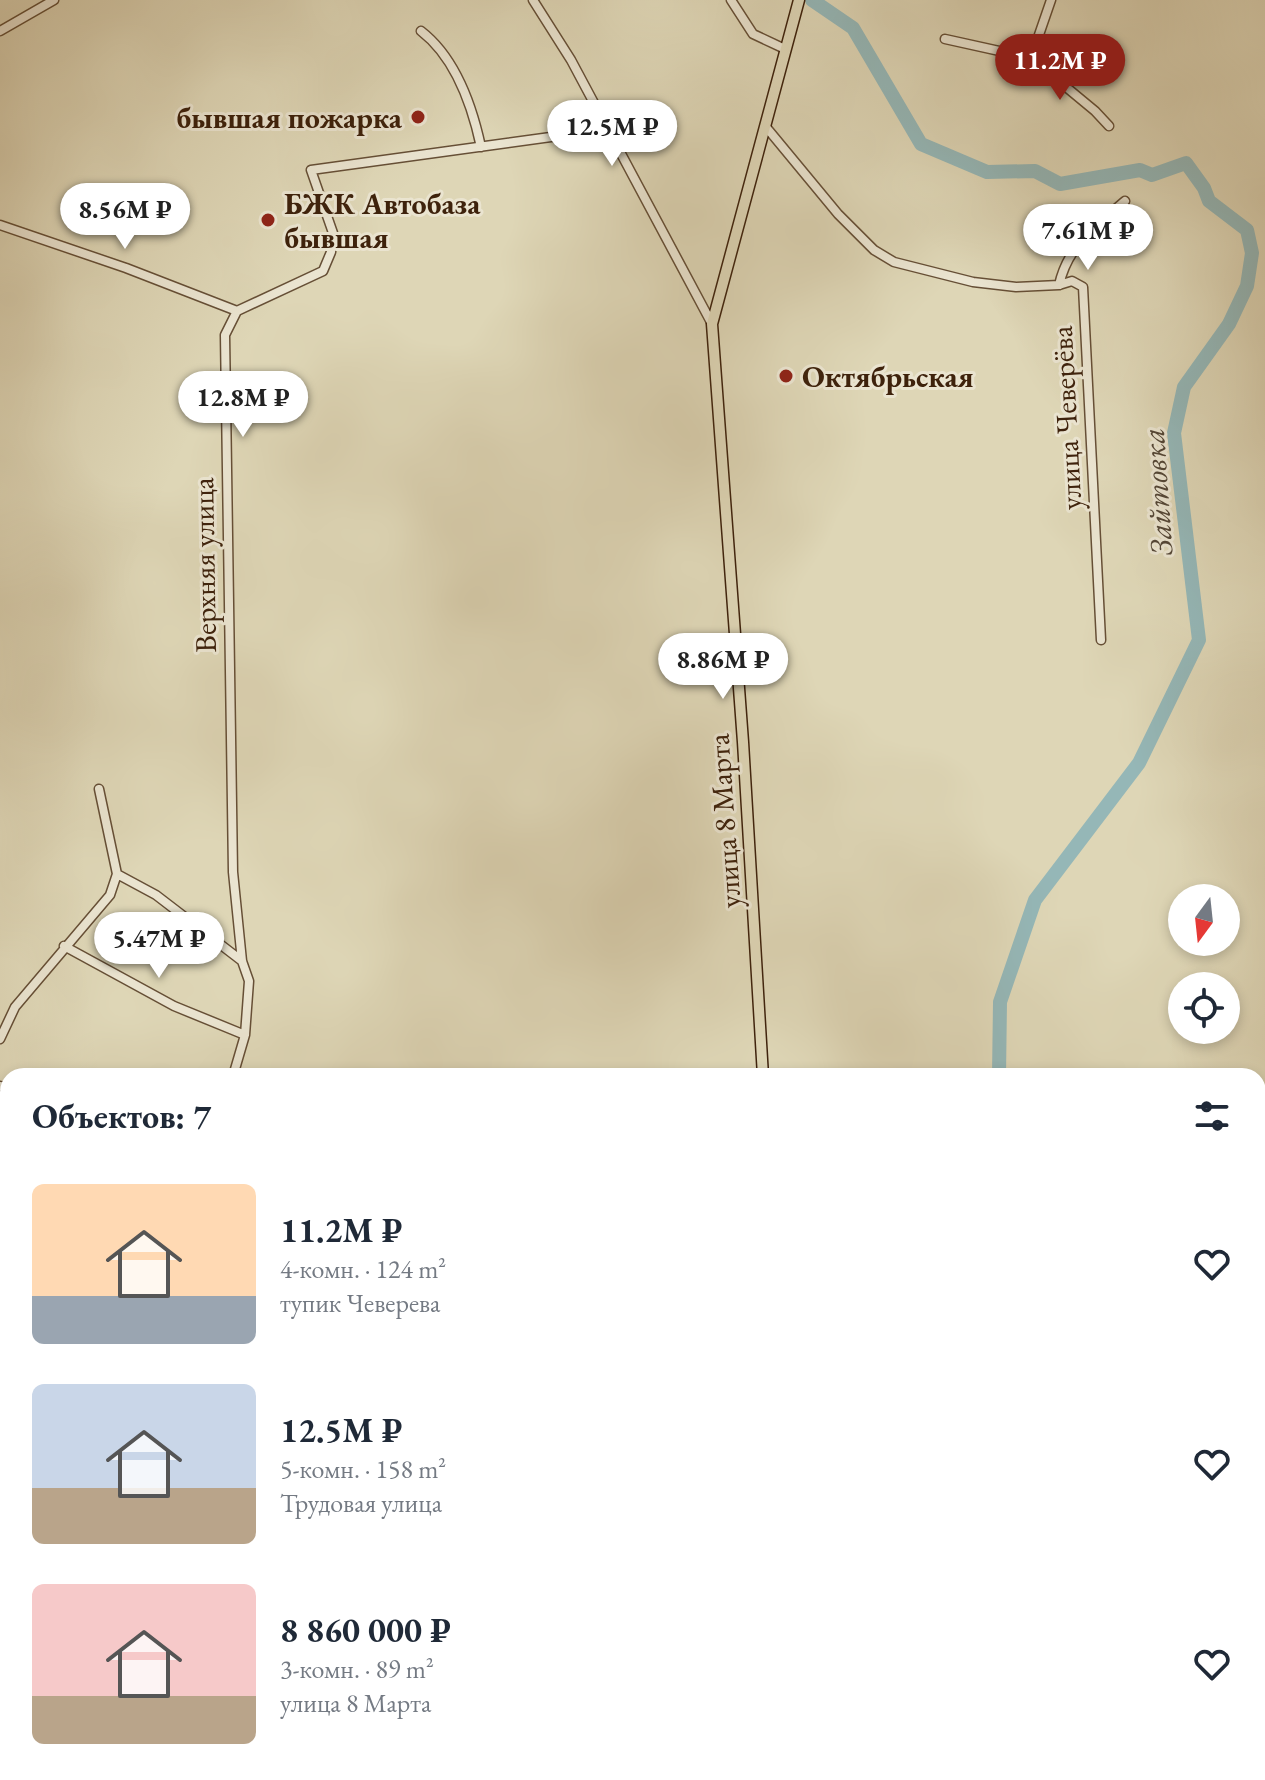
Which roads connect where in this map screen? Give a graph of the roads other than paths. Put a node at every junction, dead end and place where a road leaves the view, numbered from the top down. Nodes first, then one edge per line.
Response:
1 (54, 0) edge
2 (533, 0) edge
3 (731, 0) edge
4 (1051, 0) edge
5 (797, 5) edge
6 (0, 31) edge
7 (421, 31) dead end
8 (945, 39) dead end
9 (785, 49) junction
10 (1031, 58) junction
11 (1109, 126) dead end
12 (766, 127) junction
13 (609, 129) junction
14 (481, 147) junction
15 (1125, 201) dead end
16 (0, 225) edge
17 (1059, 285) junction
18 (237, 311) junction
19 (712, 324) junction
20 (1101, 640) dead end
21 (99, 789) dead end
22 (117, 874) junction
23 (64, 946) junction
24 (242, 961) junction
25 (245, 1035) junction
26 (0, 1039) edge
27 (235, 1068) edge
28 (763, 1068) edge

1 - 6 street
2 - 13 street
3 - 9 street
4 - 10 street
5 - 9 main road, улица 8 Марта
7 - 14 street
8 - 10 street
9 - 12 main road, улица 8 Марта
10 - 11 street
12 - 17 street, улица Чеверёва
12 - 19 main road, улица 8 Марта
13 - 14 street
13 - 19 street
14 - 18 street
15 - 17 street
16 - 18 street
17 - 20 street, улица Чеверёва
18 - 24 street, Верхняя улица
19 - 28 main road, улица 8 Марта
21 - 22 street
22 - 23 street
22 - 24 street
23 - 25 street
23 - 26 street
24 - 25 street, Верхняя улица
25 - 27 street, Верхняя улица

